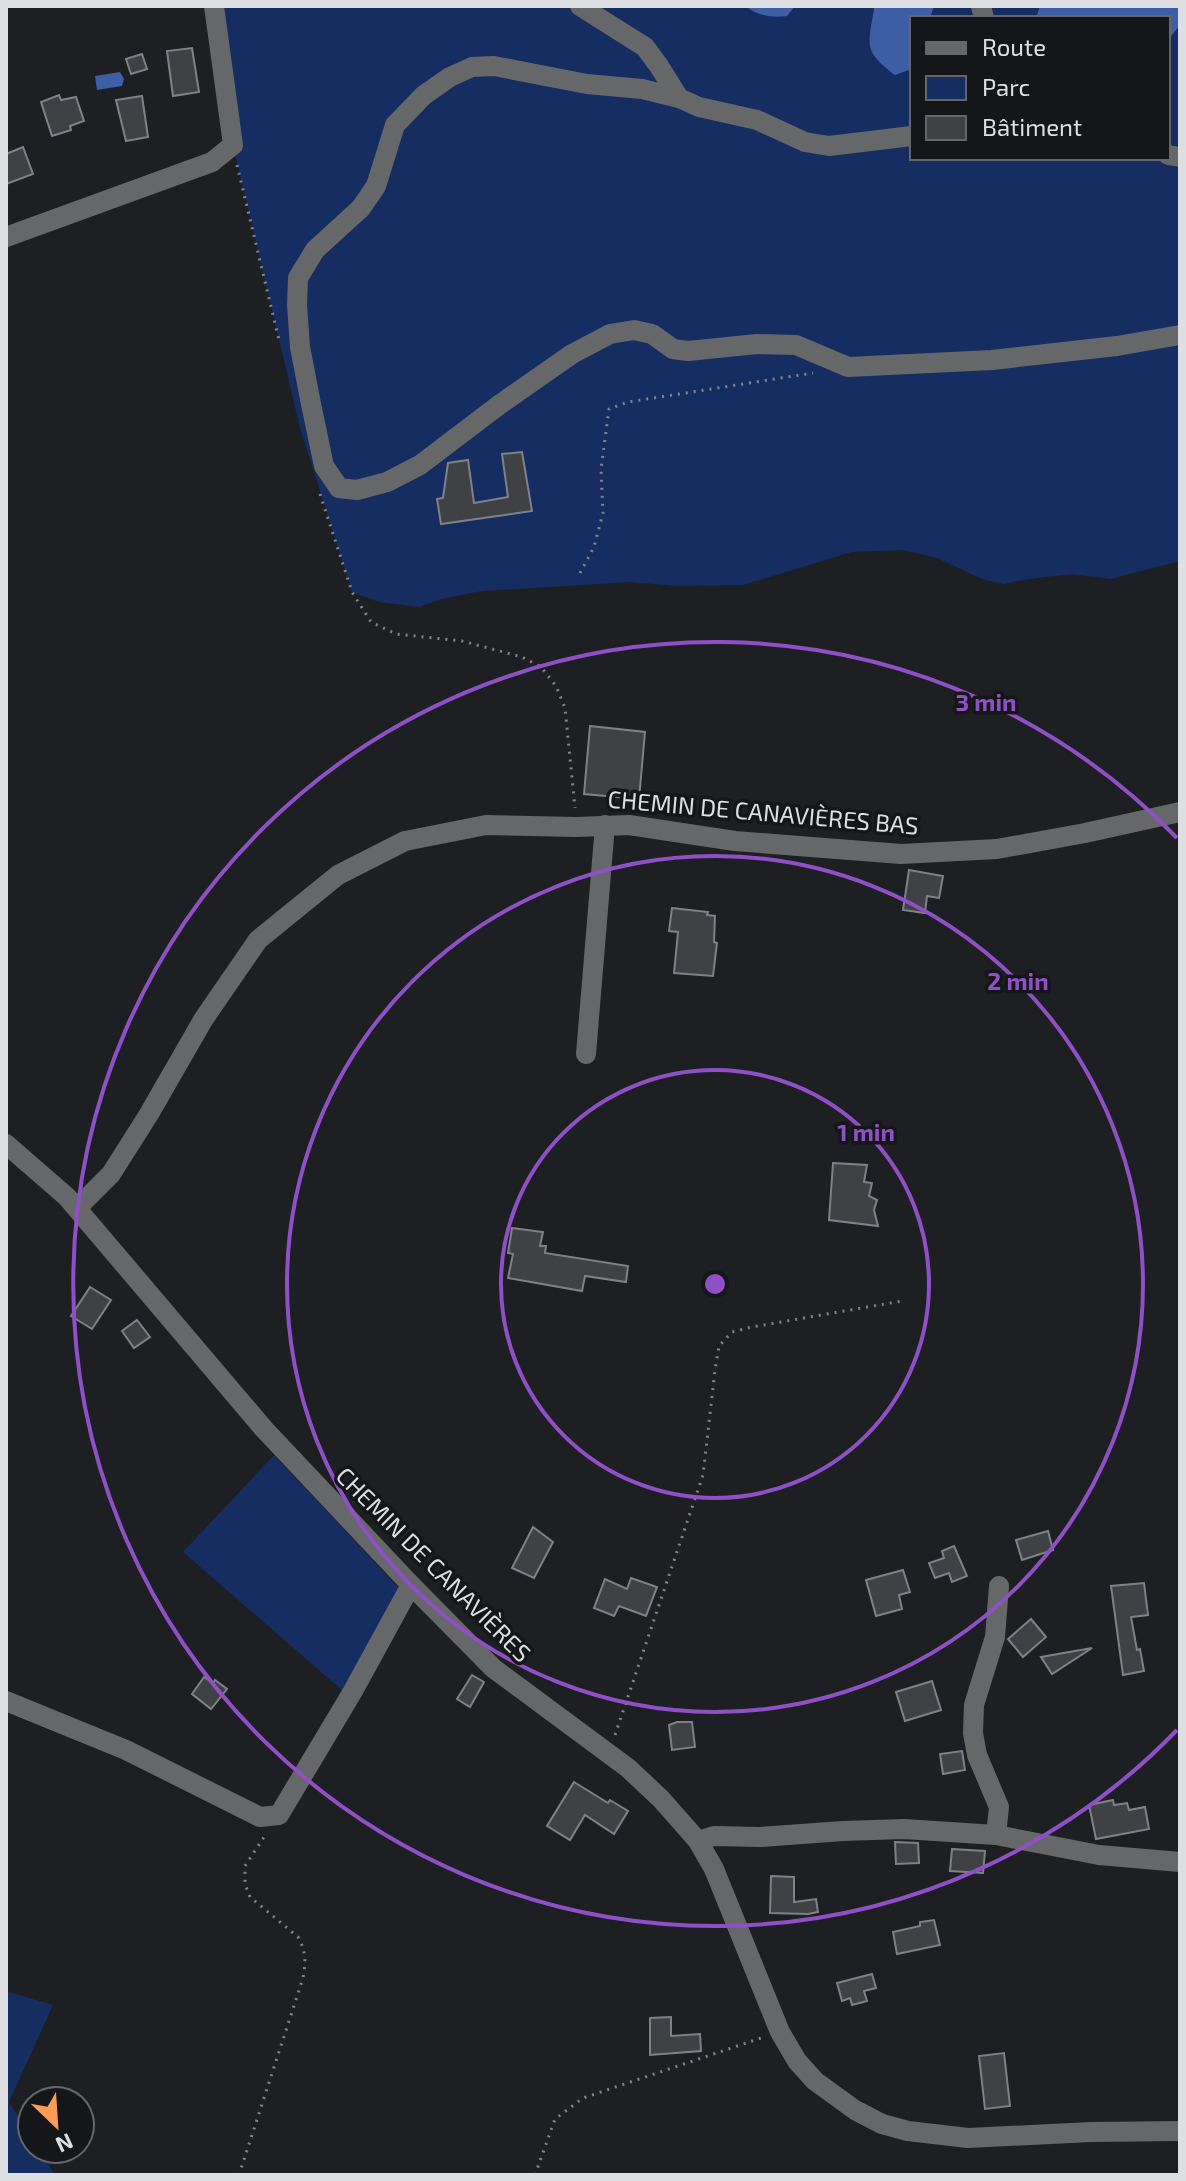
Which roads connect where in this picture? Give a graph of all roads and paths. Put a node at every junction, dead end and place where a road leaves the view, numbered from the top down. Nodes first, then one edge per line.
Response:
1 (214, 6) edge
2 (580, 6) edge
3 (679, 98) junction
4 (910, 136) edge
5 (233, 145) junction
6 (6, 237) edge
7 (1180, 335) edge
8 (279, 338) dead end
9 (817, 372) dead end
10 (317, 485) dead end
11 (580, 573) dead end
12 (1180, 812) edge
13 (605, 825) junction
14 (576, 827) junction
15 (586, 1054) dead end
16 (6, 1144) edge
17 (77, 1208) junction
18 (902, 1301) dead end
19 (411, 1585) junction
20 (999, 1586) dead end
21 (6, 1701) edge
22 (609, 1754) junction
23 (279, 1815) junction
24 (996, 1835) junction
25 (698, 1841) junction
26 (1180, 1862) edge
27 (780, 2032) junction
28 (1180, 2131) edge
29 (239, 2175) edge
30 (535, 2175) edge

1 - 5 street
2 - 3 street
3 - 4 street
3 - 7 street
5 - 6 street
5 - 8 path
9 - 11 path
10 - 14 path
12 - 13 street, CHEMIN DE CANAVIÈRES BAS
13 - 14 street, CHEMIN DE CANAVIÈRES BAS
13 - 15 street
14 - 17 street, CHEMIN DE CANAVIÈRES BAS
16 - 17 street, CHEMIN DE CANAVIÈRES
17 - 19 street, CHEMIN DE CANAVIÈRES
18 - 22 path
19 - 22 street, CHEMIN DE CANAVIÈRES
19 - 23 street
20 - 24 street
21 - 23 street
22 - 25 street, CHEMIN DE CANAVIÈRES
23 - 29 path
24 - 25 street
24 - 26 street
25 - 27 street, CHEMIN DE CANAVIÈRES
27 - 28 street, CHEMIN DE CANAVIÈRES
27 - 30 path

